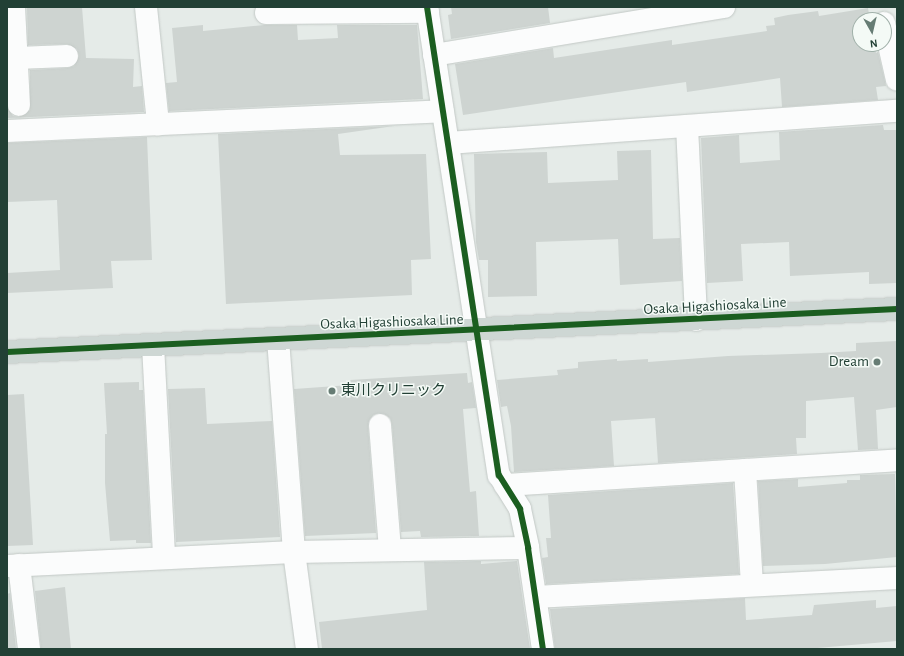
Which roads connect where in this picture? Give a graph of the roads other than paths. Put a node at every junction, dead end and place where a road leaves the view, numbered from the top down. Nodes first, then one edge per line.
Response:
1 (14, 7) edge
2 (146, 7) edge
3 (724, 7) edge
4 (427, 9) edge
5 (266, 13) dead end
6 (891, 52) edge
7 (434, 55) junction
8 (67, 56) dead end
9 (17, 58) junction
10 (897, 80) edge
11 (19, 105) dead end
12 (443, 111) junction
13 (897, 111) edge
14 (158, 124) junction
15 (687, 126) junction
16 (7, 130) edge
17 (448, 143) junction
18 (897, 310) edge
19 (696, 320) junction
20 (475, 332) junction
21 (278, 339) junction
22 (154, 345) junction
23 (7, 352) edge
24 (380, 424) dead end
25 (897, 460) edge
26 (745, 470) junction
27 (505, 485) junction
28 (528, 548) junction
29 (390, 550) junction
30 (294, 552) junction
31 (164, 558) junction
32 (13, 566) edge
33 (897, 578) edge
34 (752, 586) junction
35 (536, 597) junction
36 (29, 649) edge
37 (307, 649) edge
38 (543, 649) edge

1 - 9 street
2 - 14 street
3 - 7 street
4 - 5 street
4 - 7 street
6 - 10 street
7 - 12 street
8 - 9 street
9 - 11 street
12 - 14 street
12 - 17 street
13 - 15 street
14 - 16 street
15 - 17 street
15 - 19 street
17 - 20 street
18 - 19 main road, Osaka Higashiosaka Line
19 - 20 main road, Osaka Higashiosaka Line
20 - 21 main road, Osaka Higashiosaka Line
20 - 27 street
21 - 22 main road, Osaka Higashiosaka Line
21 - 30 street
22 - 23 main road, Osaka Higashiosaka Line
22 - 31 street
24 - 29 street
25 - 26 street
26 - 27 street
26 - 34 street
27 - 28 street
28 - 29 street
28 - 35 street
29 - 30 street
30 - 31 street
30 - 37 street
31 - 32 street
32 - 36 street
33 - 34 street
34 - 35 street
35 - 38 street

